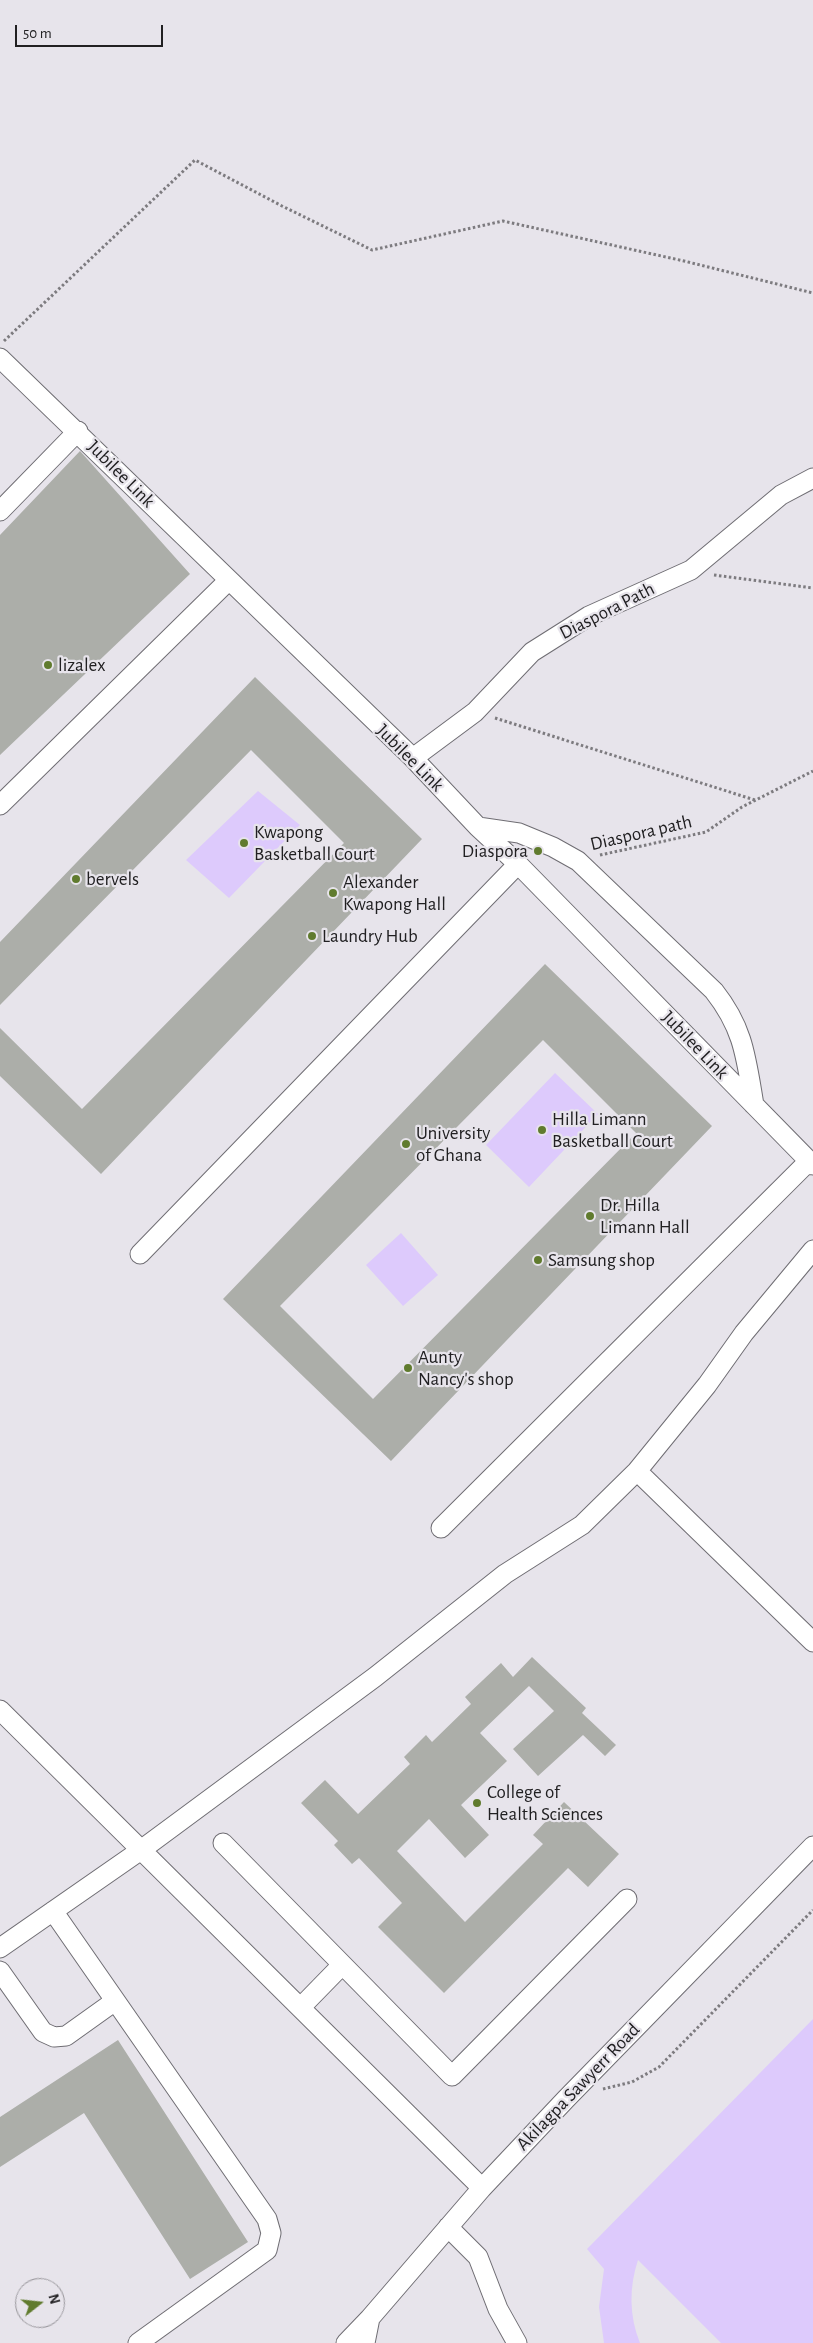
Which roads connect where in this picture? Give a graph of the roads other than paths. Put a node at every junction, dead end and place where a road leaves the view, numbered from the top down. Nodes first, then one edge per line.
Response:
1 (0, 358) edge
2 (78, 431) junction
3 (813, 478) edge
4 (0, 511) edge
5 (228, 580) junction
6 (412, 758) junction
7 (0, 805) edge
8 (478, 827) junction
9 (518, 864) junction
10 (754, 1105) junction
11 (811, 1163) edge
12 (813, 1250) edge
13 (140, 1254) dead end
14 (637, 1471) junction
15 (441, 1528) dead end
16 (813, 1642) edge
17 (0, 1710) edge
18 (223, 1843) dead end
19 (813, 1846) edge
20 (141, 1850) junction
21 (627, 1899) dead end
22 (53, 1911) junction
23 (2, 1944) edge
24 (342, 1965) junction
25 (0, 1972) edge
26 (115, 2001) junction
27 (301, 2007) junction
28 (482, 2188) junction
29 (448, 2227) junction
30 (370, 2318) junction
31 (138, 2343) edge
32 (346, 2343) edge
33 (365, 2343) edge
34 (517, 2343) edge

1 - 2 street, Jubilee Link
2 - 4 street
2 - 5 street, Jubilee Link
3 - 6 street, Diaspora Path
5 - 6 street, Jubilee Link
5 - 7 street
6 - 8 street, Jubilee Link
8 - 9 street, Jubilee Link
8 - 10 street
9 - 10 street, Jubilee Link
9 - 13 street
10 - 11 street, Jubilee Link
11 - 15 street
12 - 14 street
14 - 16 street
14 - 20 street
17 - 20 street
18 - 24 street
19 - 28 street, Akilagpa Sawyerr Road
20 - 22 street
20 - 27 street
21 - 24 street
22 - 23 street
22 - 26 street
24 - 27 street
25 - 26 street
26 - 31 street
27 - 28 street
28 - 29 street, Akilagpa Sawyerr Road
29 - 30 street, Akilagpa Sawyerr Road
29 - 34 street
30 - 32 street
30 - 33 street, Akilagpa Sawyerr Road

